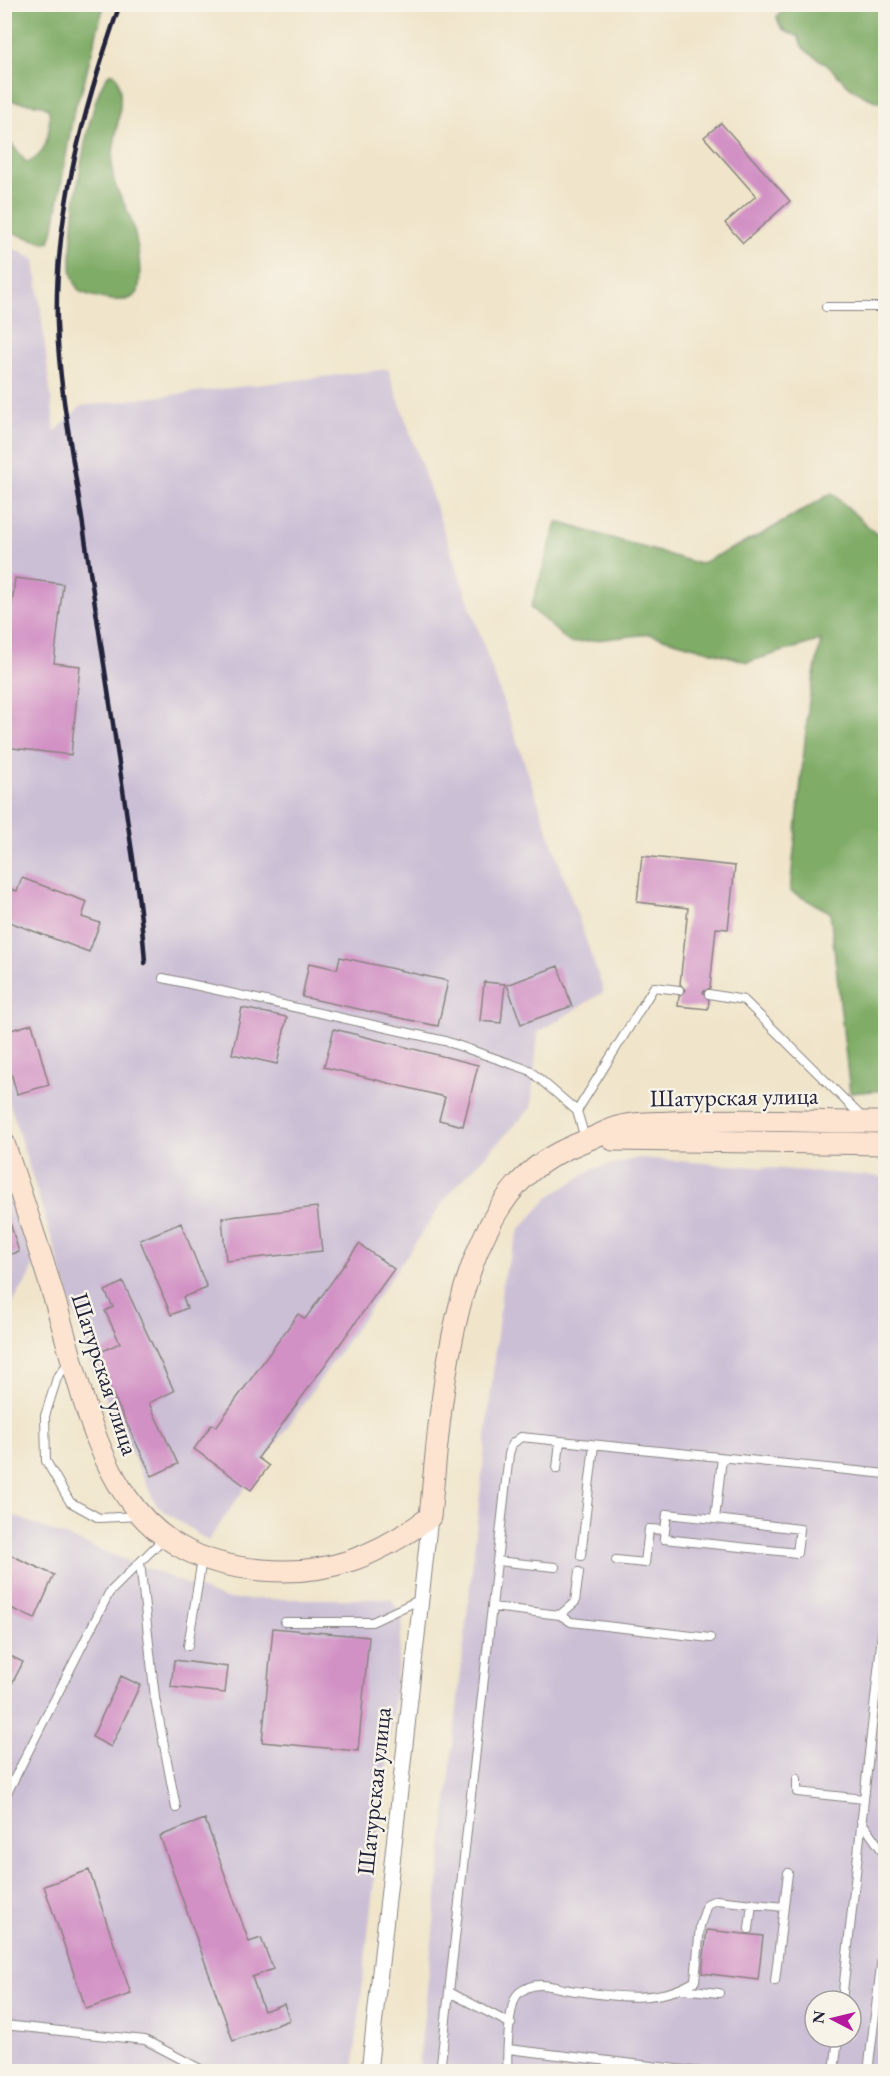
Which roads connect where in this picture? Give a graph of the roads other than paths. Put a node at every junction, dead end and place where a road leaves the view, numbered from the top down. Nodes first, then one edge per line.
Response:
1 (826, 307) dead end
2 (885, 308) edge
3 (163, 978) dead end
4 (680, 990) dead end
5 (709, 994) dead end
6 (577, 1111) junction
7 (876, 1122) edge
8 (585, 1140) junction
9 (4, 1143) edge
10 (885, 1144) edge
11 (71, 1360) junction
12 (560, 1441) junction
13 (594, 1445) junction
14 (722, 1458) junction
15 (557, 1469) dead end
16 (885, 1474) edge
17 (141, 1516) junction
18 (430, 1517) junction
19 (715, 1520) junction
20 (665, 1530) junction
21 (164, 1538) junction
22 (581, 1556) dead end
23 (202, 1557) junction
24 (616, 1560) dead end
25 (497, 1561) junction
26 (140, 1562) junction
27 (555, 1567) dead end
28 (579, 1572) dead end
29 (885, 1598) edge
30 (421, 1599) junction
31 (492, 1607) junction
32 (560, 1615) junction
33 (285, 1622) dead end
34 (710, 1638) dead end
35 (188, 1646) dead end
36 (797, 1779) dead end
37 (4, 1799) edge
38 (864, 1799) junction
39 (176, 1808) dead end
40 (861, 1821) junction
41 (873, 1838) junction
42 (885, 1839) edge
43 (885, 1856) edge
44 (788, 1873) dead end
45 (752, 1903) junction
46 (784, 1907) junction
47 (885, 1925) edge
48 (748, 1929) dead end
49 (884, 1956) edge
50 (776, 1981) dead end
51 (682, 1989) junction
52 (843, 1989) edge
53 (449, 1992) junction
54 (719, 1993) dead end
55 (511, 2024) junction
56 (4, 2025) edge
57 (508, 2049) junction
58 (837, 2049) edge
59 (206, 2072) edge
60 (369, 2072) edge
61 (440, 2072) edge
62 (508, 2072) edge
63 (701, 2072) edge
64 (834, 2072) edge
65 (868, 2072) edge

1 - 2 lane
3 - 6 lane
4 - 6 lane
5 - 7 lane
6 - 8 lane
7 - 8 main road, Шатурская улица
8 - 10 main road, Шатурская улица
8 - 18 main road, Шатурская улица
9 - 11 main road, Шатурская улица
11 - 17 main road, Шатурская улица
11 - 17 lane
12 - 13 lane
12 - 15 lane
12 - 25 lane
13 - 14 lane
13 - 22 lane
14 - 16 lane
14 - 19 lane
17 - 21 main road, Шатурская улица
18 - 23 main road, Шатурская улица
18 - 30 street, Шатурская улица
19 - 20 lane
19 - 20 lane
20 - 24 lane
21 - 23 main road, Шатурская улица
21 - 26 lane
23 - 35 lane
25 - 27 lane
25 - 31 lane
26 - 37 lane
26 - 39 lane
28 - 32 lane
29 - 38 lane
30 - 33 lane
30 - 60 street, Шатурская улица
31 - 32 lane
31 - 53 lane
32 - 34 lane
36 - 38 lane
38 - 40 lane
40 - 41 lane
40 - 52 lane
41 - 42 lane
41 - 43 lane
44 - 46 lane
45 - 46 lane
45 - 48 lane
45 - 51 lane
46 - 50 lane
47 - 49 lane
49 - 65 lane
51 - 54 lane
51 - 55 lane
53 - 55 lane
53 - 61 lane
55 - 57 lane
56 - 59 lane
57 - 62 lane
57 - 63 lane
58 - 64 lane

